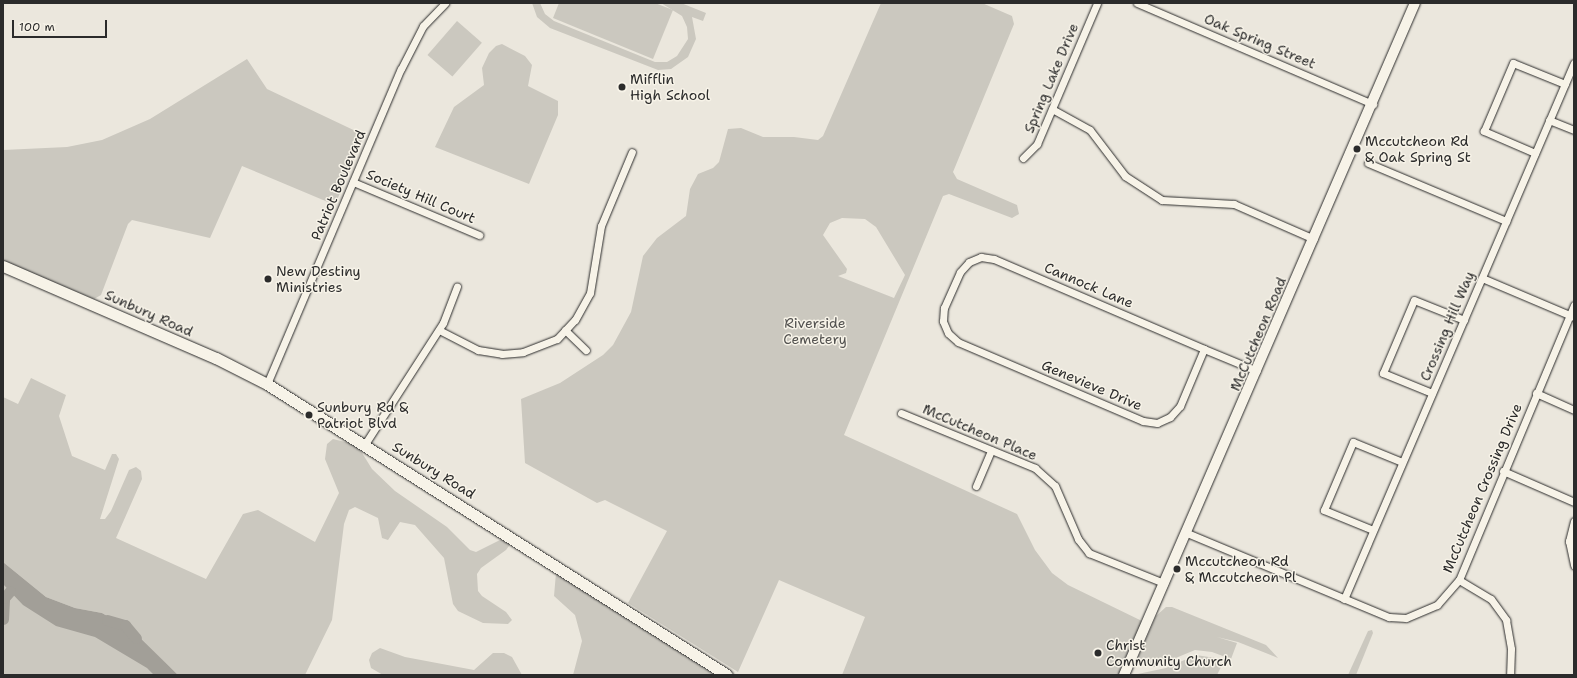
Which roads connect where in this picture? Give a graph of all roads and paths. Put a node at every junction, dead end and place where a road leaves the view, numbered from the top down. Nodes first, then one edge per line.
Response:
1 (445, 3) edge
2 (1097, 3) edge
3 (1137, 3) edge
4 (1415, 3) edge
5 (1574, 63) edge
6 (1565, 84) junction
7 (1373, 104) junction
8 (1052, 109) junction
9 (1549, 120) junction
10 (1574, 130) edge
11 (632, 152) dead end
12 (1535, 153) junction
13 (1023, 158) dead end
14 (1368, 163) dead end
15 (353, 182) junction
16 (1506, 221) junction
17 (479, 235) dead end
18 (1314, 239) junction
19 (3, 266) edge
20 (1482, 278) junction
21 (458, 287) dead end
22 (1574, 305) edge
23 (1572, 316) edge
24 (1464, 320) junction
25 (943, 321) joint
26 (439, 330) junction
27 (565, 330) junction
28 (1204, 348) junction
29 (586, 350) dead end
30 (1258, 371) junction
31 (268, 384) junction
32 (1432, 393) junction
33 (1536, 394) junction
34 (1574, 410) edge
35 (901, 413) dead end
36 (365, 444) junction
37 (991, 450) junction
38 (1402, 462) junction
39 (1503, 471) junction
40 (976, 486) dead end
41 (1574, 502) edge
42 (1574, 521) edge
43 (1373, 530) junction
44 (1187, 533) junction
45 (1574, 565) edge
46 (1459, 580) junction
47 (1164, 583) junction
48 (1344, 599) junction
49 (727, 675) edge
50 (1124, 675) edge
51 (1510, 675) edge

1 - 15 street, Patriot Boulevard
2 - 8 street, Spring Lake Drive
3 - 7 street, Oak Spring Street
4 - 7 main road, McCutcheon Road
5 - 6 street, Crossing Hill Way
6 - 9 street, Crossing Hill Way
6 - 12 street
7 - 18 main road, McCutcheon Road
8 - 13 street, Spring Lake Drive
8 - 18 street
9 - 10 street
9 - 12 street, Crossing Hill Way
11 - 27 street
12 - 16 street, Crossing Hill Way
14 - 16 street
15 - 17 street, Society Hill Court
15 - 31 street, Patriot Boulevard
16 - 20 street, Crossing Hill Way
18 - 30 main road, McCutcheon Road
19 - 31 main road, Sunbury Road
20 - 23 street
20 - 24 street, Crossing Hill Way
21 - 26 street
22 - 23 street, McCutcheon Crossing Drive
23 - 33 street, McCutcheon Crossing Drive
24 - 32 street, Crossing Hill Way
24 - 32 street
25 - 28 street, Cannock Lane
25 - 28 street, Genevieve Drive
26 - 27 street
26 - 36 street
27 - 29 street
28 - 30 street, Cannock Lane
30 - 44 main road, McCutcheon Road
31 - 36 main road, Sunbury Road
32 - 38 street, Crossing Hill Way
33 - 34 street
33 - 39 street, McCutcheon Crossing Drive
35 - 37 street, McCutcheon Place
36 - 49 main road, Sunbury Road
37 - 40 street
37 - 47 street, McCutcheon Place
38 - 43 street, Crossing Hill Way
38 - 43 street
39 - 41 street
39 - 46 street, McCutcheon Crossing Drive
42 - 45 street
43 - 48 street, Crossing Hill Way
44 - 47 main road, McCutcheon Road
44 - 48 street, McCutcheon Crossing Drive
46 - 48 street, McCutcheon Crossing Drive
46 - 51 street
47 - 50 main road, McCutcheon Road

